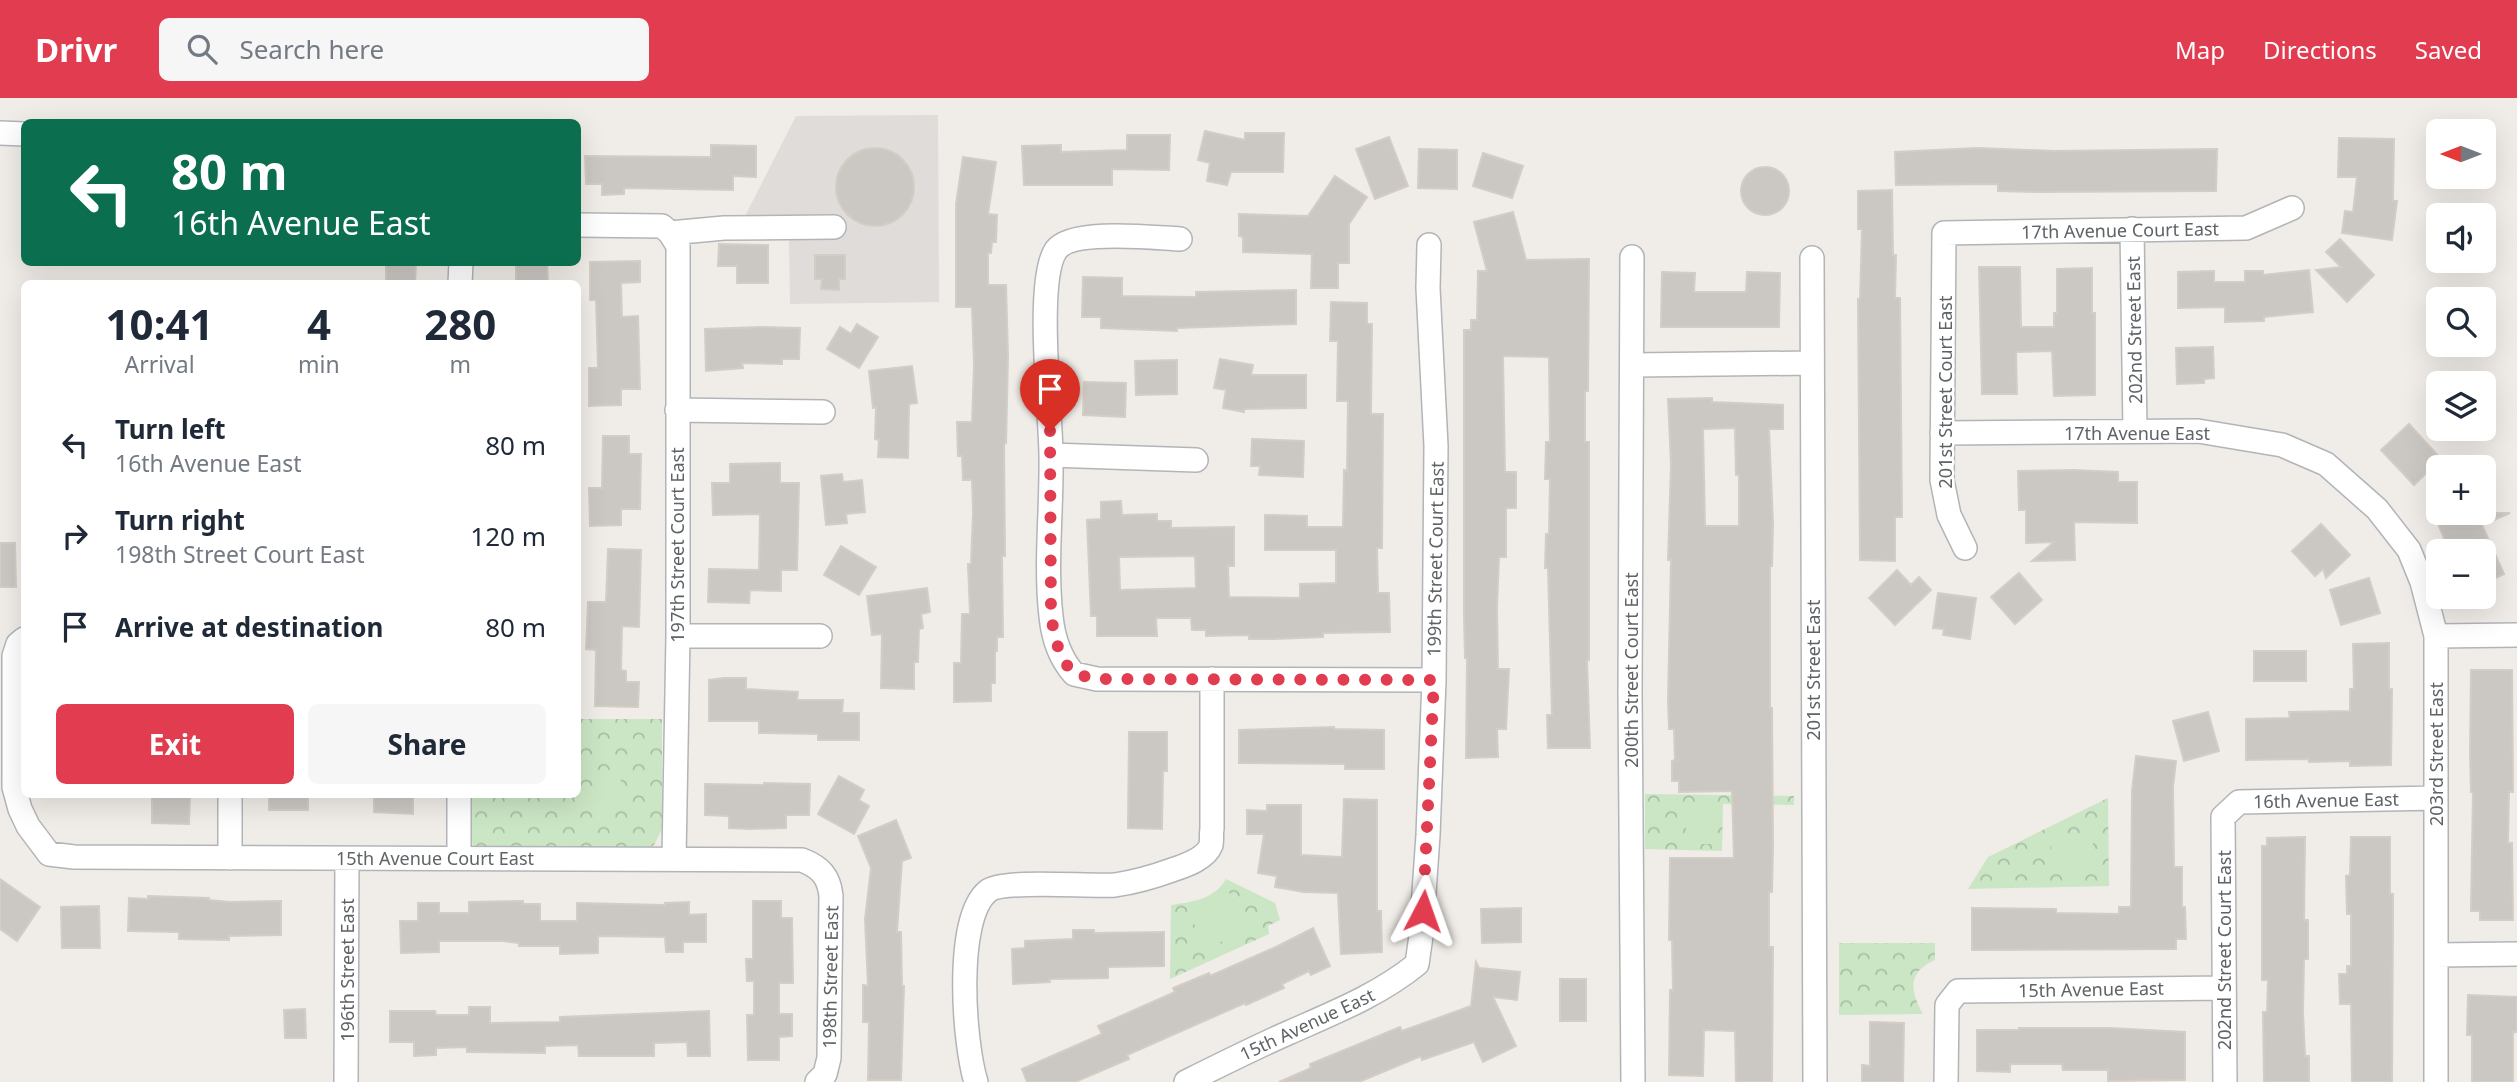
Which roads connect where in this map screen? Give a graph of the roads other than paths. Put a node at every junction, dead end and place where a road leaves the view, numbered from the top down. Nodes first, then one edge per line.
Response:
1 (0, 133) edge
2 (21, 134) edge
3 (2292, 208) dead end
4 (581, 225) edge
5 (834, 227) dead end
6 (2132, 229) junction
7 (670, 233) junction
8 (1944, 233) joint
9 (1180, 239) dead end
10 (1429, 245) dead end
11 (1632, 257) dead end
12 (1812, 258) dead end
13 (1812, 363) junction
14 (1633, 365) junction
15 (677, 410) junction
16 (823, 412) dead end
17 (2135, 431) junction
18 (1942, 433) junction
19 (1052, 455) junction
20 (1196, 460) dead end
21 (2326, 464) joint
22 (1965, 548) dead end
23 (2517, 635) edge
24 (678, 636) junction
25 (820, 636) dead end
26 (2436, 636) junction
27 (21, 642) edge
28 (1212, 679) junction
29 (1434, 680) junction
30 (230, 798) edge
31 (459, 798) edge
32 (2436, 798) junction
33 (2223, 817) joint
34 (230, 858) junction
35 (458, 858) junction
36 (674, 858) junction
37 (347, 859) junction
38 (821, 872) joint
39 (2517, 954) edge
40 (2436, 955) junction
41 (1419, 957) joint
42 (2224, 988) junction
43 (346, 1082) edge
44 (817, 1082) edge
45 (976, 1082) edge
46 (1186, 1082) edge
47 (1633, 1082) edge
48 (1815, 1082) edge
49 (1946, 1082) edge
50 (2225, 1082) edge
51 (2436, 1082) edge

1 - 2 street
3 - 6 street, 17th Avenue Court East
4 - 7 street
5 - 7 street
6 - 8 street, 17th Avenue Court East
6 - 17 street, 202nd Street East
7 - 15 street, 197th Street Court East
8 - 18 street, 201st Street Court East
9 - 19 street
10 - 29 street, 199th Street Court East
11 - 14 street, 200th Street Court East
12 - 13 street, 201st Street East
13 - 14 street
13 - 48 street, 201st Street East
14 - 47 street, 200th Street Court East
15 - 16 street
15 - 24 street, 197th Street Court East
17 - 18 street, 17th Avenue East
17 - 21 street, 17th Avenue East
18 - 22 street, 201st Street Court East
19 - 20 street
19 - 28 street
21 - 26 street, 203rd Street East
23 - 26 street
24 - 25 street
24 - 36 street, 197th Street Court East
26 - 32 street, 203rd Street East
27 - 34 street, 15th Avenue Court East
28 - 29 street
28 - 45 street
29 - 41 street, 199th Street Court East
30 - 34 street
31 - 35 street
32 - 33 street, 16th Avenue East
32 - 40 street, 203rd Street East
33 - 42 street, 202nd Street Court East
34 - 37 street, 15th Avenue Court East
35 - 36 street, 15th Avenue Court East
35 - 37 street, 15th Avenue Court East
36 - 38 street, 15th Avenue Court East
37 - 43 street, 196th Street East
38 - 44 street, 198th Street East
39 - 40 street
40 - 51 street, 203rd Street East
41 - 46 street, 15th Avenue East
42 - 49 street, 15th Avenue East
42 - 50 street, 202nd Street Court East

